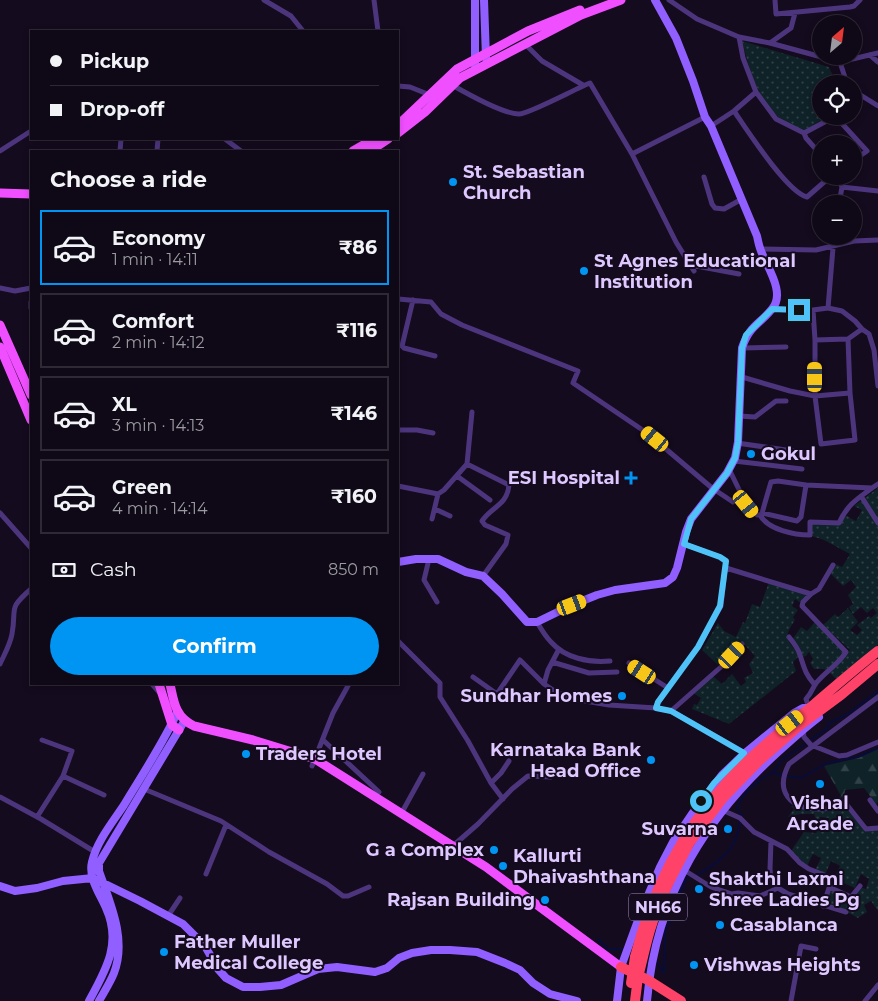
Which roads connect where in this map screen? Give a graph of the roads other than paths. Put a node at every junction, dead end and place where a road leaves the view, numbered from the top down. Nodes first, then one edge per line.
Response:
1 (264, 0) edge
2 (374, 0) edge
3 (475, 0) edge
4 (484, 0) edge
5 (604, 0) edge
6 (621, 0) edge
7 (655, 0) edge
8 (669, 0) edge
9 (775, 0) edge
10 (860, 0) edge
11 (795, 13) junction
12 (302, 30) edge
13 (378, 30) edge
14 (739, 37) junction
15 (770, 43) junction
16 (525, 44) junction
17 (878, 53) edge
18 (812, 54) edge
19 (870, 55) junction
20 (862, 57) edge
21 (476, 59) junction
22 (486, 59) junction
23 (878, 62) edge
24 (475, 69) junction
25 (452, 85) junction
26 (583, 85) junction
27 (399, 86) edge
28 (756, 92) junction
29 (431, 95) junction
30 (862, 96) edge
31 (878, 106) edge
32 (734, 111) junction
33 (705, 117) junction
34 (399, 124) edge
35 (818, 125) edge
36 (844, 125) edge
37 (711, 126) junction
38 (30, 132) edge
39 (399, 132) edge
40 (804, 133) junction
41 (853, 135) edge
42 (226, 140) edge
43 (372, 140) edge
44 (386, 140) edge
45 (812, 145) edge
46 (862, 145) edge
47 (240, 150) edge
48 (355, 150) edge
49 (372, 150) edge
50 (0, 151) edge
51 (632, 154) junction
52 (862, 154) edge
53 (704, 177) dead end
54 (821, 185) edge
55 (842, 187) joint
56 (878, 192) edge
57 (0, 193) edge
58 (30, 194) edge
59 (841, 195) edge
60 (742, 199) junction
61 (878, 240) edge
62 (832, 247) junction
63 (760, 249) junction
64 (691, 265) junction
65 (694, 271) dead end
66 (739, 274) dead end
67 (0, 288) edge
68 (30, 288) edge
69 (399, 298) edge
70 (413, 300) junction
71 (828, 308) junction
72 (772, 309) junction
73 (813, 310) junction
74 (0, 325) edge
75 (862, 329) junction
76 (848, 339) junction
77 (815, 340) junction
78 (2, 344) edge
79 (786, 347) dead end
80 (742, 348) junction
81 (435, 356) dead end
82 (877, 366) edge
83 (742, 377) junction
84 (878, 386) edge
85 (30, 393) edge
86 (850, 393) junction
87 (815, 396) junction
88 (786, 401) dead end
89 (472, 412) dead end
90 (738, 416) junction
91 (30, 417) edge
92 (399, 430) edge
93 (433, 433) dead end
94 (737, 444) junction
95 (800, 452) dead end
96 (734, 461) junction
97 (467, 464) junction
98 (729, 469) junction
99 (802, 469) dead end
100 (457, 476) junction
101 (878, 484) edge
102 (806, 485) junction
103 (399, 486) edge
104 (872, 488) junction
105 (714, 490) junction
106 (438, 494) junction
107 (740, 494) junction
108 (861, 496) junction
109 (490, 500) dead end
110 (435, 509) junction
111 (0, 513) edge
112 (761, 514) junction
113 (450, 516) dead end
114 (432, 520) dead end
115 (878, 523) edge
116 (684, 544) junction
117 (30, 547) edge
118 (429, 559) junction
119 (399, 562) edge
120 (833, 565) dead end
121 (726, 568) junction
122 (483, 576) junction
123 (30, 590) edge
124 (811, 594) junction
125 (437, 602) dead end
126 (537, 622) junction
127 (788, 636) dead end
128 (399, 642) edge
129 (742, 644) dead end
130 (559, 649) junction
131 (878, 651) edge
132 (610, 661) dead end
133 (552, 662) junction
134 (629, 663) dead end
135 (0, 664) edge
136 (878, 664) edge
137 (617, 672) dead end
138 (473, 677) dead end
139 (544, 684) junction
140 (153, 685) edge
141 (159, 685) edge
142 (170, 685) edge
143 (348, 685) edge
144 (815, 685) junction
145 (668, 688) junction
146 (841, 695) junction
147 (878, 697) edge
148 (164, 698) junction
149 (656, 708) junction
150 (809, 708) junction
151 (671, 711) junction
152 (178, 713) junction
153 (185, 720) junction
154 (175, 727) junction
155 (803, 730) junction
156 (42, 740) dead end
157 (323, 740) junction
158 (878, 742) edge
159 (814, 745) junction
160 (744, 753) junction
161 (509, 761) dead end
162 (314, 762) junction
163 (423, 774) dead end
164 (63, 776) junction
165 (551, 776) dead end
166 (491, 782) junction
167 (144, 789) junction
168 (379, 792) dead end
169 (104, 794) dead end
170 (0, 797) edge
171 (503, 799) junction
172 (870, 800) dead end
173 (722, 810) junction
174 (878, 811) edge
175 (401, 814) junction
176 (38, 817) junction
177 (226, 825) junction
178 (878, 828) edge
179 (687, 841) junction
180 (771, 841) junction
181 (450, 848) junction
182 (95, 852) junction
183 (684, 870) junction
184 (206, 874) dead end
185 (93, 878) junction
186 (104, 884) junction
187 (830, 885) junction
188 (0, 886) edge
189 (860, 886) dead end
190 (369, 887) dead end
191 (778, 888) junction
192 (126, 895) junction
193 (180, 898) dead end
194 (823, 906) junction
195 (113, 908) junction
196 (846, 912) dead end
197 (168, 916) junction
198 (816, 949) dead end
199 (621, 967) junction
200 (648, 980) junction
201 (878, 984) edge
202 (89, 1001) edge
203 (99, 1001) edge
204 (576, 1001) edge
205 (617, 1001) edge
206 (629, 1001) edge
207 (635, 1001) edge
208 (646, 1001) edge
209 (681, 1001) edge
210 (791, 1001) edge
211 (865, 1001) edge

1 - 12 street
2 - 13 street
3 - 21 street
4 - 22 street
5 - 22 main road
6 - 16 main road
7 - 33 street
8 - 14 street
9 - 11 street
10 - 11 street
11 - 15 street
14 - 15 street
14 - 28 street
15 - 18 street
16 - 22 main road
16 - 26 street
17 - 19 street
19 - 20 street
19 - 23 street
21 - 22 main road
21 - 24 street
21 - 29 main road
22 - 24 main road
24 - 25 main road
25 - 26 street
25 - 39 main road
26 - 51 street
27 - 29 street
28 - 32 street
28 - 40 street
29 - 34 main road
30 - 31 street
32 - 37 street
32 - 54 street
33 - 37 street
33 - 51 street
35 - 40 street
36 - 41 street
37 - 60 street
38 - 50 street
40 - 45 street
42 - 47 street
43 - 48 main road
44 - 49 main road
46 - 52 street
51 - 64 street
53 - 60 street
55 - 56 street
55 - 59 street
57 - 58 main road
60 - 63 street
61 - 62 street
62 - 63 street
62 - 71 street
63 - 72 street
64 - 65 street
64 - 66 street
67 - 68 street
69 - 70 street
70 - 81 street
70 - 105 street
71 - 73 street
71 - 75 street
72 - 73 street
72 - 80 street
73 - 77 street
74 - 78 main road
75 - 76 street
75 - 82 street
76 - 77 street
76 - 86 street
77 - 87 street
78 - 85 main road
78 - 91 main road
79 - 80 street
80 - 83 street
82 - 84 street
83 - 87 street
83 - 90 street
86 - 87 street
86 - 87 street
88 - 90 street
89 - 97 street
90 - 94 street
92 - 93 street
94 - 95 street
94 - 96 street
96 - 98 street
96 - 99 street
97 - 100 street
97 - 122 street
98 - 105 street
98 - 107 street
100 - 106 street
100 - 109 street
101 - 104 street
102 - 104 street
102 - 112 street
102 - 112 street
103 - 106 street
104 - 108 street
105 - 107 street
105 - 116 street
106 - 110 street
107 - 112 street
108 - 112 street
108 - 115 street
110 - 113 street
110 - 114 street
111 - 117 street
116 - 121 street
116 - 126 street
118 - 119 street
118 - 122 street
118 - 125 street
120 - 124 street
121 - 124 street
121 - 145 street
122 - 126 street
123 - 135 street
124 - 144 street
126 - 130 street
127 - 144 street
128 - 166 street
129 - 151 street
130 - 132 street
130 - 133 street
131 - 150 highway, NH66
133 - 137 street
133 - 139 street
134 - 145 street
136 - 146 highway, NH66
138 - 139 street
139 - 149 street
140 - 148 street
141 - 148 main road
142 - 152 main road
143 - 157 street
144 - 150 street
145 - 149 street
146 - 155 street
146 - 179 highway, NH66
147 - 159 street
148 - 154 main road
149 - 151 street
150 - 160 street
150 - 179 highway, NH66
151 - 160 street
152 - 153 main road
152 - 154 street
153 - 154 street
153 - 162 main road
154 - 167 street
154 - 182 street
155 - 159 street
155 - 173 street
156 - 164 street
157 - 162 street
157 - 168 street
158 - 159 street
159 - 178 street
160 - 199 street
161 - 166 street
162 - 175 main road
163 - 175 street
164 - 169 street
164 - 176 street
165 - 171 street
166 - 171 street
167 - 177 street
167 - 186 street
170 - 176 street
171 - 181 street
172 - 174 street
173 - 180 street
173 - 183 street
175 - 181 main road
176 - 182 street
177 - 184 street
177 - 190 street
179 - 206 highway, NH66, bridge
179 - 207 highway, NH66, bridge
180 - 187 street
180 - 191 street
181 - 199 main road
182 - 185 street
183 - 191 street
183 - 200 street
185 - 186 street
185 - 188 street
185 - 202 street
186 - 192 street
186 - 195 street
187 - 189 street
187 - 194 street
191 - 194 street
192 - 195 street
192 - 197 street
193 - 197 street
194 - 196 street
195 - 203 street
197 - 204 street
198 - 210 street
199 - 200 highway
199 - 205 street
200 - 208 street
200 - 209 highway
201 - 211 street

